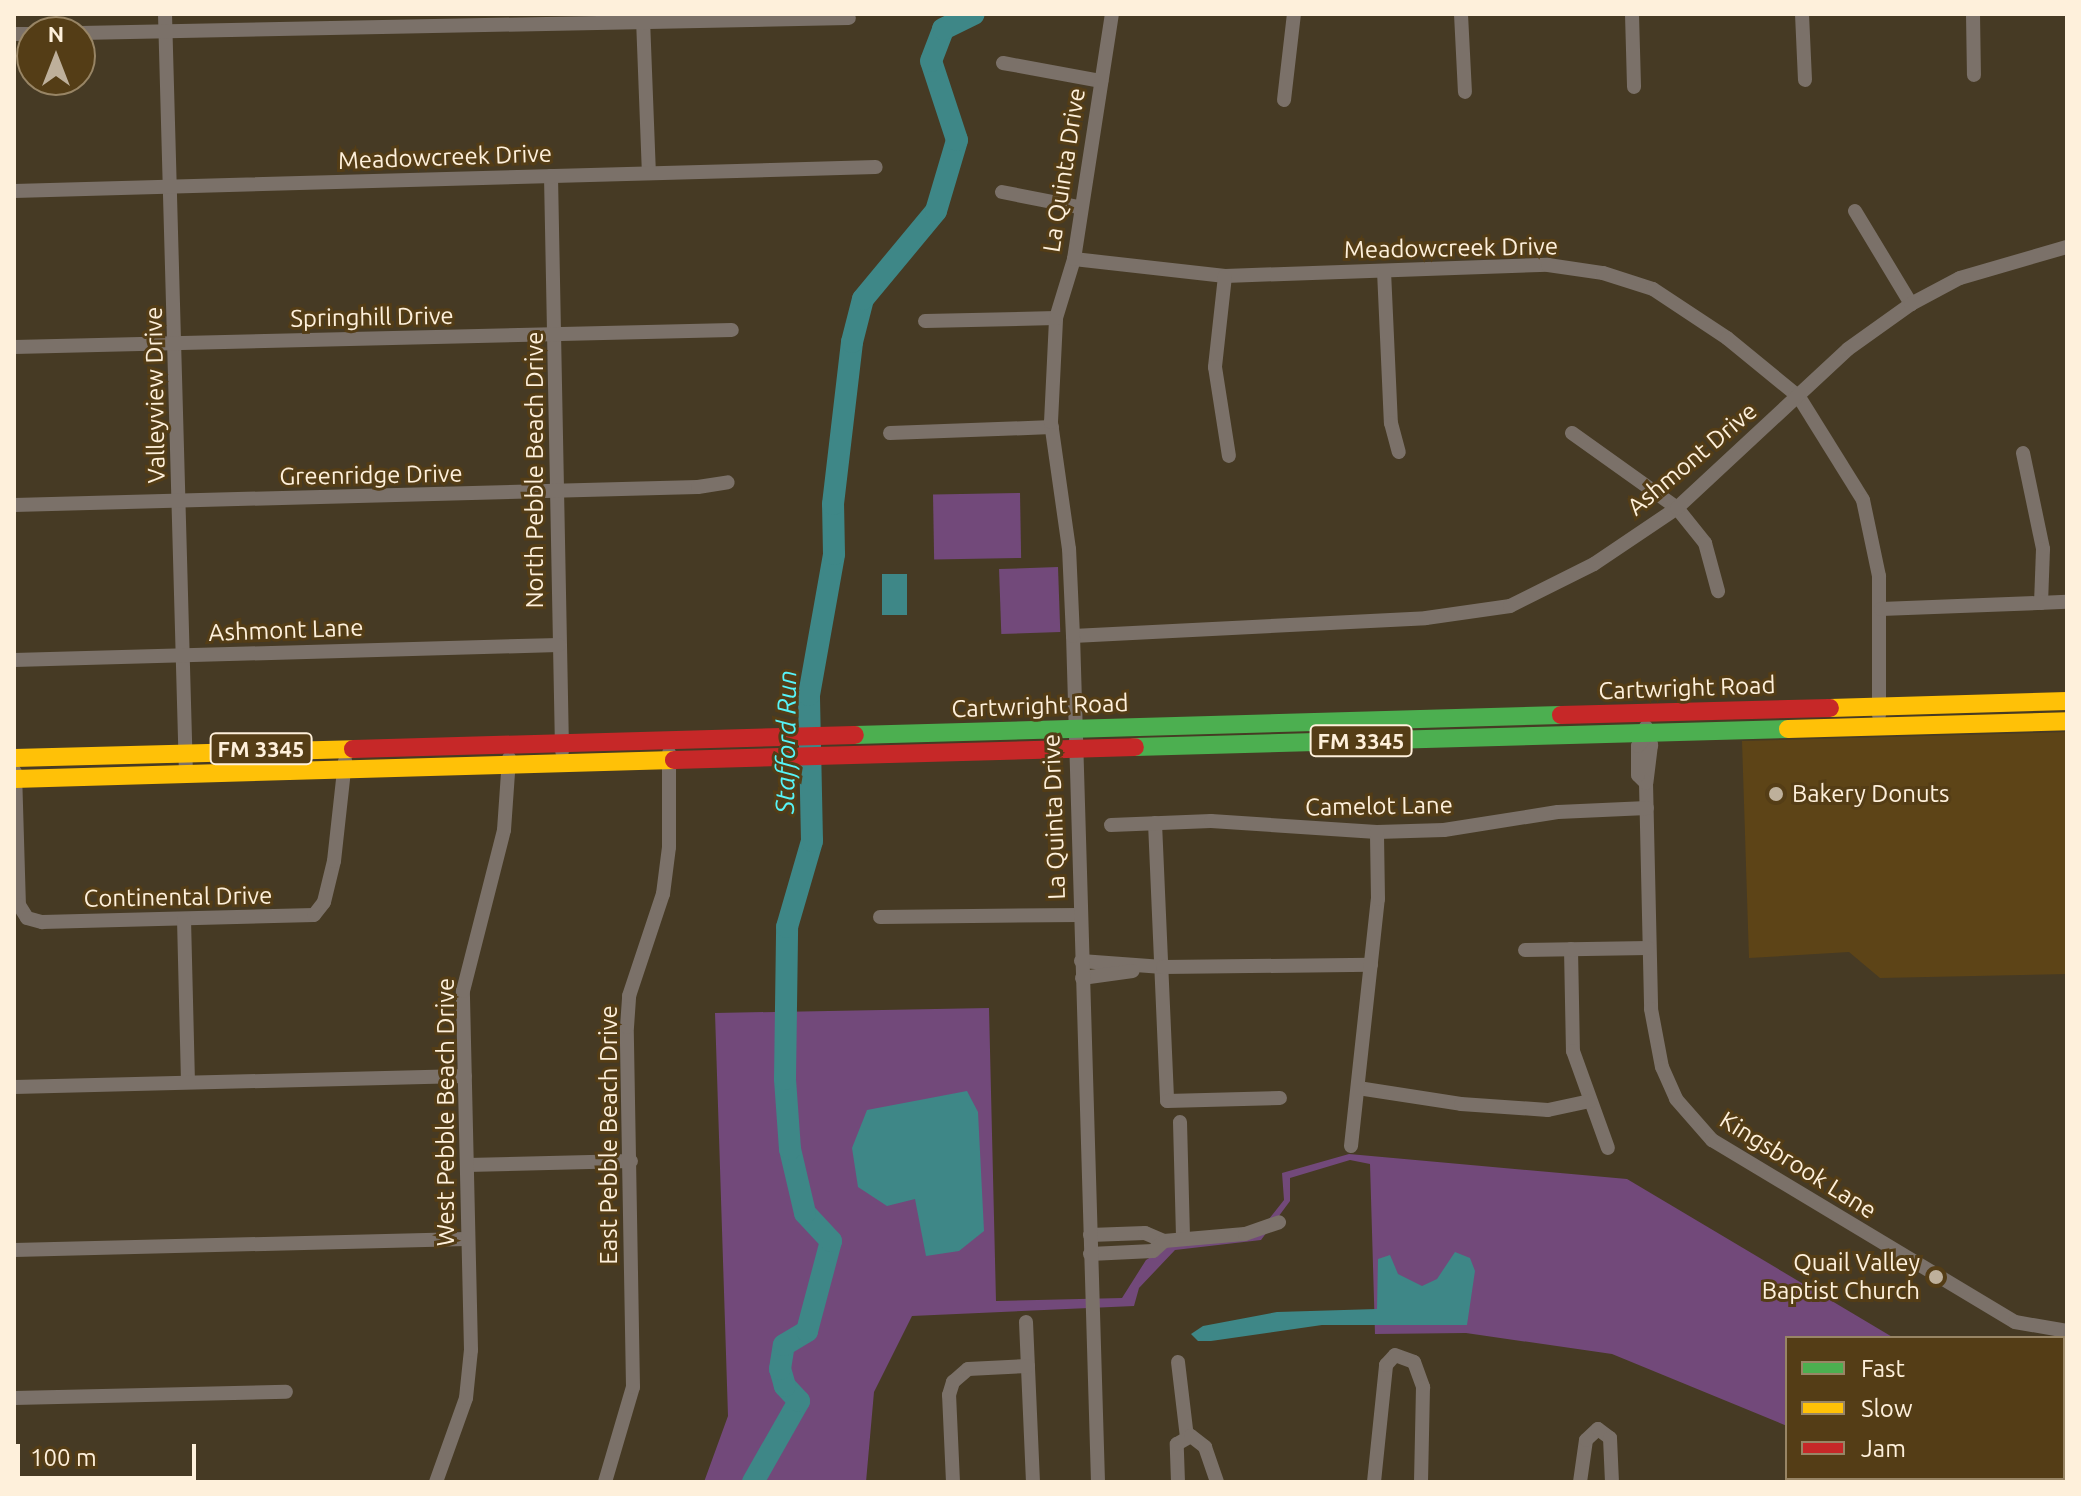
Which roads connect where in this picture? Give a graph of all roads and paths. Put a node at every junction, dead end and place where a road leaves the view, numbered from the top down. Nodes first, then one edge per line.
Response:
1 (165, 14) edge
2 (1112, 14) edge
3 (1294, 14) edge
4 (1461, 14) edge
5 (1632, 14) edge
6 (1802, 14) edge
7 (1973, 14) edge
8 (849, 18) dead end
9 (643, 19) junction
10 (165, 30) junction
11 (96, 32) edge
12 (1003, 63) dead end
13 (1974, 75) dead end
14 (1805, 80) dead end
15 (1101, 81) junction
16 (1634, 87) dead end
17 (1465, 92) dead end
18 (1284, 100) dead end
19 (876, 167) dead end
20 (649, 173) junction
21 (551, 176) junction
22 (171, 186) junction
23 (14, 191) edge
24 (1002, 192) dead end
25 (1078, 207) junction
26 (1855, 211) dead end
27 (2067, 247) edge
28 (1074, 259) junction
29 (1384, 271) junction
30 (1225, 276) junction
31 (1911, 304) junction
32 (1056, 318) junction
33 (925, 321) dead end
34 (732, 330) dead end
35 (557, 335) junction
36 (177, 343) junction
37 (14, 347) edge
38 (1799, 397) junction
39 (1052, 427) junction
40 (890, 433) dead end
41 (1572, 433) dead end
42 (1399, 452) dead end
43 (2023, 453) dead end
44 (1229, 456) dead end
45 (728, 482) dead end
46 (556, 492) junction
47 (179, 501) junction
48 (14, 505) edge
49 (1677, 508) junction
50 (1718, 591) dead end
51 (2067, 602) edge
52 (2041, 603) junction
53 (1881, 609) junction
54 (1073, 636) junction
55 (559, 645) junction
56 (183, 655) junction
57 (14, 660) edge
58 (2067, 701) edge
59 (1878, 705) junction
60 (1646, 714) junction
61 (2067, 721) edge
62 (1879, 726) junction
63 (1646, 736) junction
64 (1074, 737) junction
65 (560, 740) junction
66 (508, 742) junction
67 (871, 745) junction
68 (345, 747) junction
69 (186, 751) junction
70 (669, 751) junction
71 (564, 763) junction
72 (509, 764) junction
73 (14, 770) edge
74 (345, 772) junction
75 (186, 776) junction
76 (1647, 808) junction
77 (1155, 823) junction
78 (1111, 825) dead end
79 (1377, 832) junction
80 (1079, 915) junction
81 (880, 917) dead end
82 (184, 919) junction
83 (1648, 948) junction
84 (1571, 949) junction
85 (1525, 950) dead end
86 (1081, 961) junction
87 (1371, 965) junction
88 (1163, 967) junction
89 (1082, 978) junction
90 (465, 1076) junction
91 (188, 1082) junction
92 (14, 1087) edge
93 (1358, 1088) junction
94 (1280, 1098) dead end
95 (1590, 1101) junction
96 (1180, 1122) dead end
97 (1351, 1146) dead end
98 (1608, 1148) dead end
99 (631, 1161) junction
100 (467, 1165) junction
101 (1279, 1222) dead end
102 (1090, 1235) junction
103 (466, 1239) junction
104 (1183, 1239) junction
105 (1164, 1241) junction
106 (14, 1250) edge
107 (1090, 1254) junction
108 (1026, 1322) dead end
109 (2066, 1330) edge
110 (1178, 1362) dead end
111 (1028, 1366) junction
112 (286, 1392) dead end
113 (14, 1398) edge
114 (1189, 1436) junction
115 (436, 1482) edge
116 (605, 1482) edge
117 (953, 1482) edge
118 (1033, 1482) edge
119 (1098, 1482) edge
120 (1178, 1482) edge
121 (1217, 1482) edge
122 (1374, 1482) edge
123 (1421, 1482) edge
124 (1580, 1482) edge
125 (1612, 1482) edge

1 - 10 street, Valleyview Drive
2 - 15 street, La Quinta Drive
3 - 18 street
4 - 17 street
5 - 16 street
6 - 14 street
7 - 13 street
8 - 9 street
9 - 10 street
9 - 20 street
10 - 11 street
10 - 22 street, Valleyview Drive
12 - 15 street
15 - 25 street, La Quinta Drive
19 - 20 street, Meadowcreek Drive
20 - 21 street, Meadowcreek Drive
21 - 22 street, Meadowcreek Drive
21 - 35 street, North Pebble Beach Drive
22 - 23 street, Meadowcreek Drive
22 - 36 street, Valleyview Drive
24 - 25 street
25 - 28 street, La Quinta Drive
26 - 31 street
27 - 31 street, Ashmont Drive
28 - 30 street, Meadowcreek Drive
28 - 32 street, La Quinta Drive
29 - 30 street, Meadowcreek Drive
29 - 38 street, Meadowcreek Drive
29 - 42 street
30 - 44 street
31 - 38 street, Ashmont Drive
32 - 33 street
32 - 39 street, La Quinta Drive
34 - 35 street, Springhill Drive
35 - 36 street, Springhill Drive
35 - 46 street, North Pebble Beach Drive
36 - 37 street, Springhill Drive
36 - 47 street, Valleyview Drive
38 - 49 street, Ashmont Drive
38 - 53 street, Meadowcreek Drive
39 - 40 street
39 - 54 street, La Quinta Drive
41 - 49 street
43 - 52 street
45 - 46 street, Greenridge Drive
46 - 47 street, Greenridge Drive
46 - 55 street, North Pebble Beach Drive
47 - 48 street, Greenridge Drive
47 - 56 street, Valleyview Drive
49 - 50 street
49 - 54 street, Ashmont Drive
51 - 52 street
52 - 53 street
53 - 59 street, Meadowcreek Drive
54 - 64 street, La Quinta Drive
55 - 56 street, Ashmont Lane
55 - 65 street, North Pebble Beach Drive
56 - 57 street, Ashmont Lane
56 - 69 street, Valleyview Drive
58 - 59 main road, Cartwright Road / FM 3345
59 - 60 main road, Cartwright Road / FM 3345
59 - 62 street, Meadowcreek Drive
60 - 63 street, Kingsbrook Lane
60 - 64 main road, Cartwright Road / FM 3345
61 - 62 main road, Cartwright Road / FM 3345
62 - 63 main road, Cartwright Road / FM 3345
63 - 64 main road, Cartwright Road / FM 3345
63 - 76 street, Kingsbrook Lane
64 - 67 main road, Cartwright Road / FM 3345
64 - 80 street, La Quinta Drive
65 - 66 main road, Cartwright Road / FM 3345
65 - 70 main road, Cartwright Road / FM 3345
65 - 71 street, North Pebble Beach Drive
66 - 68 main road, Cartwright Road / FM 3345
66 - 72 street, West Pebble Beach Drive
67 - 70 main road, Cartwright Road / FM 3345
67 - 70 main road, Cartwright Road / FM 3345
68 - 69 main road, Cartwright Road / FM 3345
68 - 74 street, Continental Drive
69 - 73 main road, Cartwright Road / FM 3345
69 - 75 street, Valleyview Drive
70 - 71 main road, Cartwright Road / FM 3345
70 - 99 street, East Pebble Beach Drive
71 - 72 main road, Cartwright Road / FM 3345
72 - 74 main road, Cartwright Road / FM 3345
72 - 90 street, West Pebble Beach Drive
73 - 75 main road, Cartwright Road / FM 3345
73 - 82 street, Continental Drive
74 - 75 main road, Cartwright Road / FM 3345
74 - 82 street, Continental Drive
76 - 79 street, Camelot Lane
76 - 83 street, Kingsbrook Lane
77 - 78 street, Camelot Lane
77 - 79 street, Camelot Lane
77 - 88 street
79 - 87 street
80 - 81 street
80 - 86 street, La Quinta Drive
82 - 91 street
83 - 84 street
83 - 109 street, Kingsbrook Lane
84 - 85 street
84 - 95 street
86 - 88 street
86 - 89 street, La Quinta Drive
87 - 88 street
87 - 93 street
88 - 89 street
88 - 94 street
89 - 102 street, La Quinta Drive
90 - 91 street
90 - 100 street, West Pebble Beach Drive
91 - 92 street
93 - 95 street
93 - 97 street
95 - 98 street
96 - 104 street
99 - 100 street
99 - 116 street, East Pebble Beach Drive
100 - 103 street, West Pebble Beach Drive
101 - 104 street
102 - 105 street
102 - 107 street, La Quinta Drive
103 - 106 street
103 - 115 street, West Pebble Beach Drive
104 - 105 street
105 - 107 street
107 - 119 street, La Quinta Drive
108 - 111 street
110 - 114 street
111 - 117 street
111 - 118 street
112 - 113 street
114 - 120 street
114 - 121 street
122 - 123 street
124 - 125 street

